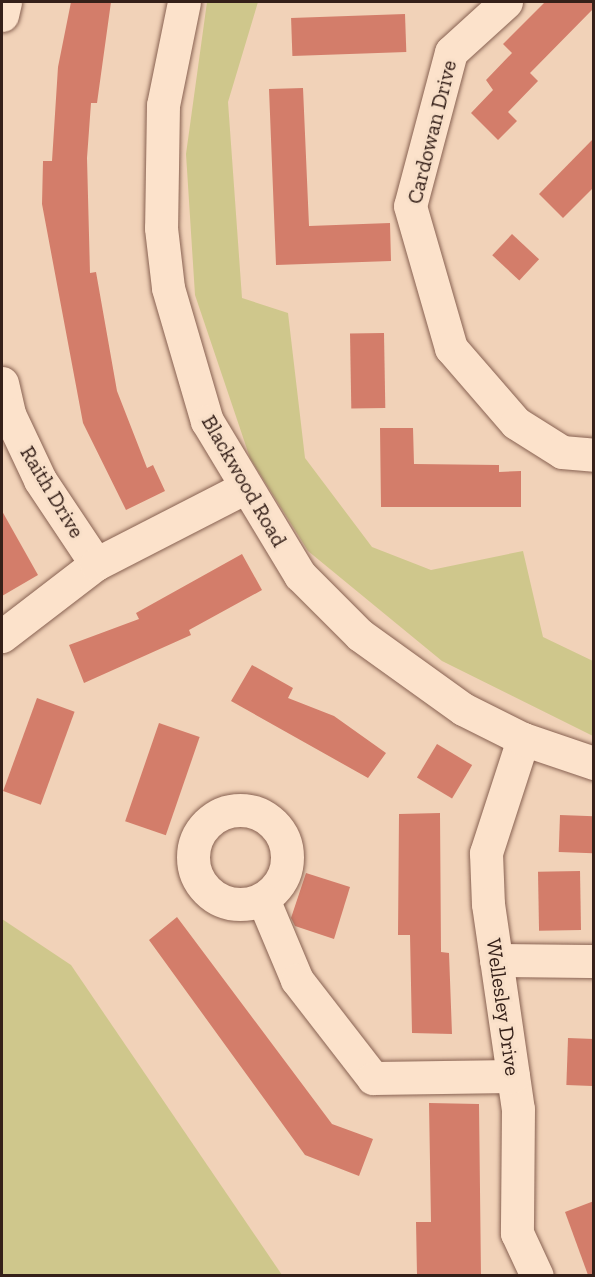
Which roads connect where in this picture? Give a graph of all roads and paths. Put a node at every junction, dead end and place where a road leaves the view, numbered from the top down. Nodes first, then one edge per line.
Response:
1 (5, 2) edge
2 (184, 2) edge
3 (506, 2) edge
4 (2, 15) edge
5 (2, 383) edge
6 (594, 455) edge
7 (244, 488) junction
8 (96, 564) junction
9 (2, 636) edge
10 (523, 739) junction
11 (594, 763) edge
12 (263, 899) dead end
13 (496, 960) junction
14 (594, 961) edge
15 (513, 1076) junction
16 (537, 1275) edge

1 - 4 street
2 - 7 street, Blackwood Road
3 - 6 street, Cardowan Drive
5 - 8 street, Raith Drive
7 - 8 street
7 - 10 street, Blackwood Road
8 - 9 street
10 - 11 street, Blackwood Road
10 - 13 street, Wellesley Drive
12 - 15 street
13 - 14 street
13 - 15 street, Wellesley Drive
15 - 16 street, Wellesley Drive

